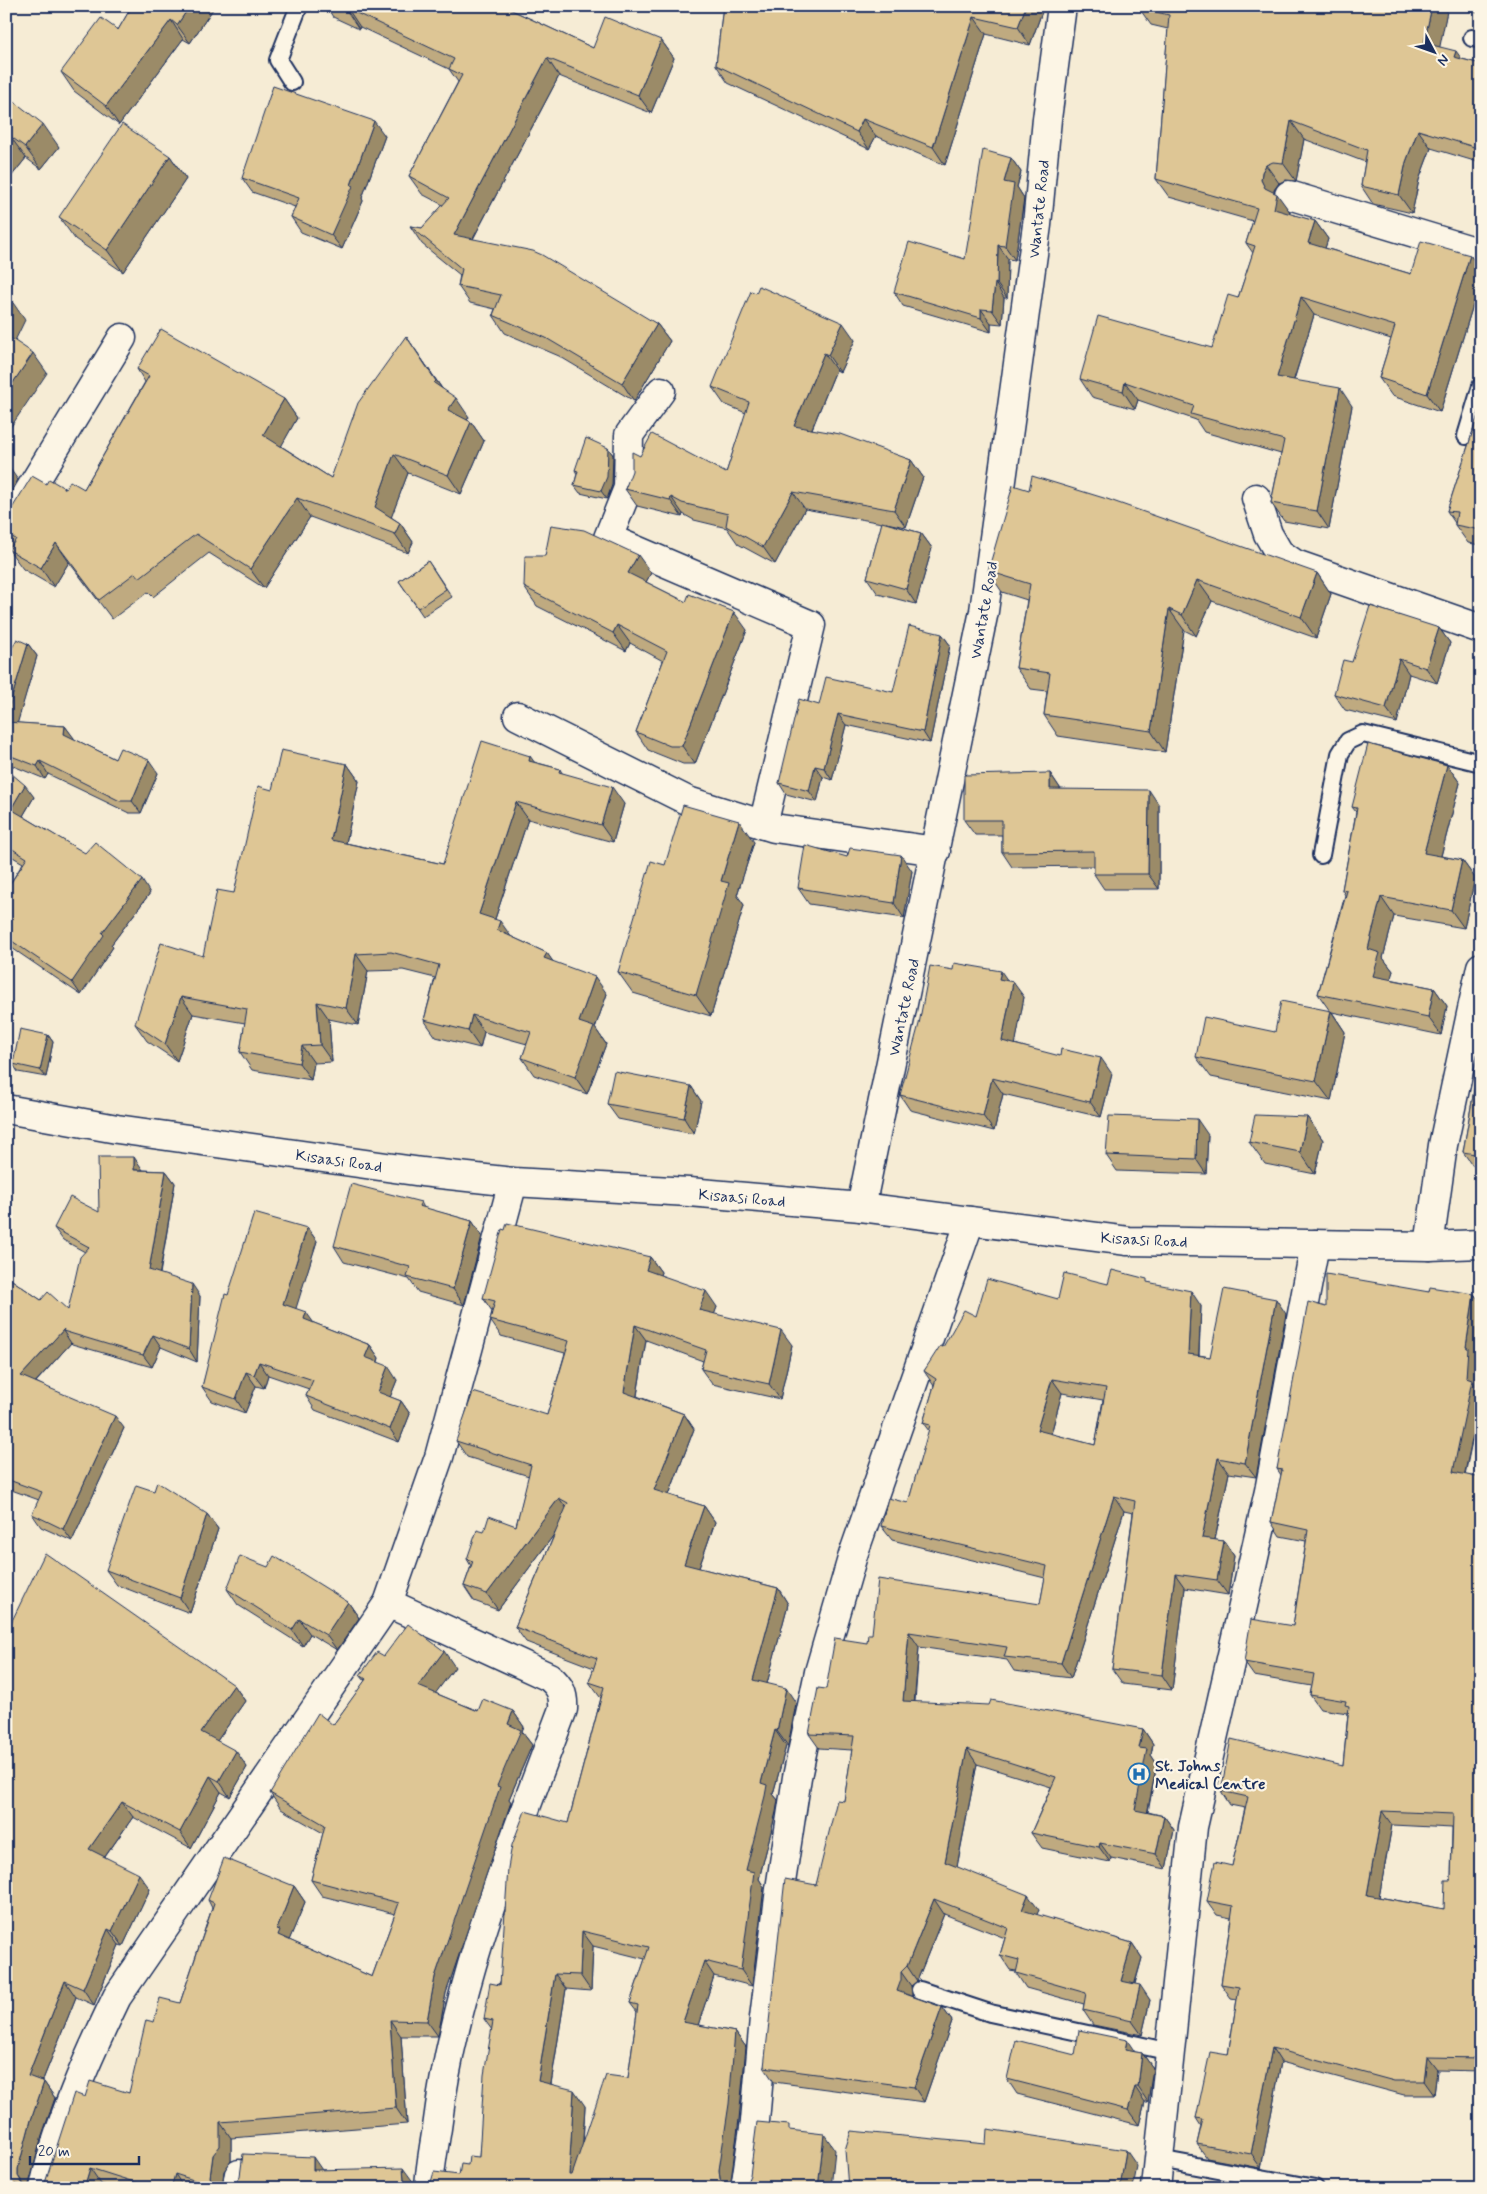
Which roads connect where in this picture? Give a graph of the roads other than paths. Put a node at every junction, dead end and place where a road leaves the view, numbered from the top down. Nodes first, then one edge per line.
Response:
1 (299, 6) edge
2 (1062, 6) edge
3 (292, 82) dead end
4 (1288, 195) dead end
5 (1481, 253) edge
6 (122, 338) dead end
7 (1481, 386) edge
8 (661, 391) dead end
9 (1466, 436) dead end
10 (1256, 498) dead end
11 (6, 529) edge
12 (1481, 629) edge
13 (518, 716) dead end
14 (1481, 763) edge
15 (763, 825) junction
16 (936, 851) junction
17 (1321, 854) dead end
18 (1481, 967) edge
19 (6, 1109) edge
20 (514, 1182) junction
21 (861, 1207) junction
22 (970, 1221) junction
23 (1315, 1244) junction
24 (1481, 1244) edge
25 (1429, 1246) junction
26 (388, 1602) junction
27 (920, 1990) dead end
28 (1171, 2052) junction
29 (1160, 2159) junction
30 (44, 2188) edge
31 (429, 2188) edge
32 (745, 2188) edge
33 (1156, 2188) edge
34 (1315, 2188) edge

1 - 3 lane
2 - 16 street, Wantate Road
4 - 5 street
6 - 11 street
7 - 9 lane
8 - 15 street
10 - 12 street
13 - 15 street
14 - 17 lane
15 - 16 street
16 - 21 street, Wantate Road
18 - 25 street
19 - 20 street, Kisaasi Road
20 - 21 street, Kisaasi Road
20 - 26 street
21 - 22 street, Kisaasi Road
22 - 23 street, Kisaasi Road
22 - 32 street
23 - 25 street, Kisaasi Road
23 - 28 street
24 - 25 street, Kisaasi Road
26 - 30 street
26 - 31 street
27 - 28 lane
28 - 29 street
29 - 33 street
29 - 34 lane

